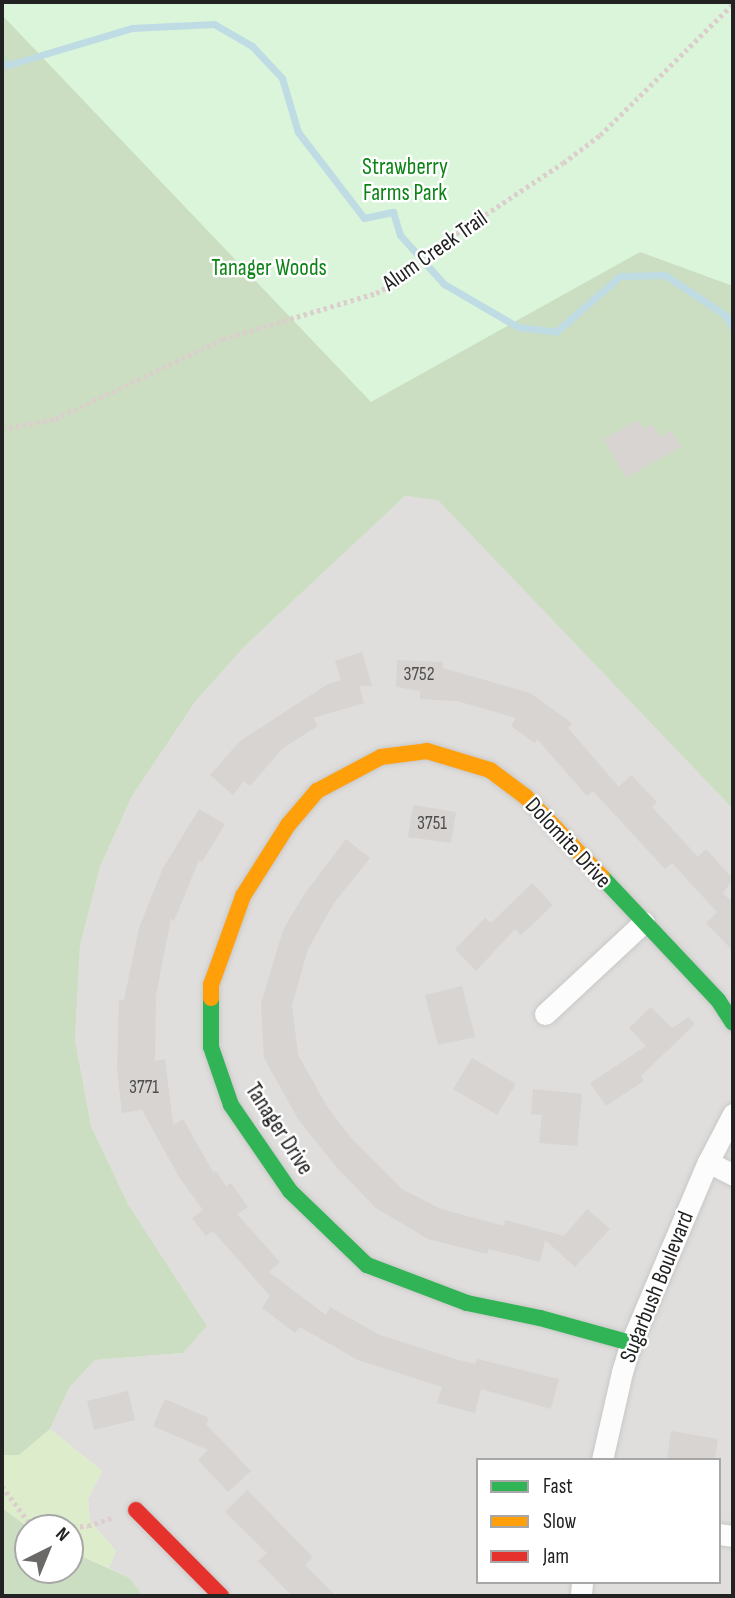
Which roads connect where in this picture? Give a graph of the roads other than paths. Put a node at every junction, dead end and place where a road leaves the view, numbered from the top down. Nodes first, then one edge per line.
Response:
1 (358, 767) joint
2 (644, 922) junction
3 (545, 1014) dead end
4 (733, 1023) edge
5 (732, 1117) edge
6 (708, 1162) junction
7 (733, 1175) edge
8 (631, 1343) junction
9 (602, 1458) edge
10 (136, 1510) road end
11 (221, 1596) edge

1 - 2 street, Dolomite Drive
1 - 8 street, Tanager Drive
2 - 3 street
2 - 4 street, Dolomite Drive
5 - 6 street, Sugarbush Boulevard
6 - 7 street
6 - 8 street, Sugarbush Boulevard
8 - 9 street, Sugarbush Boulevard
10 - 11 street

